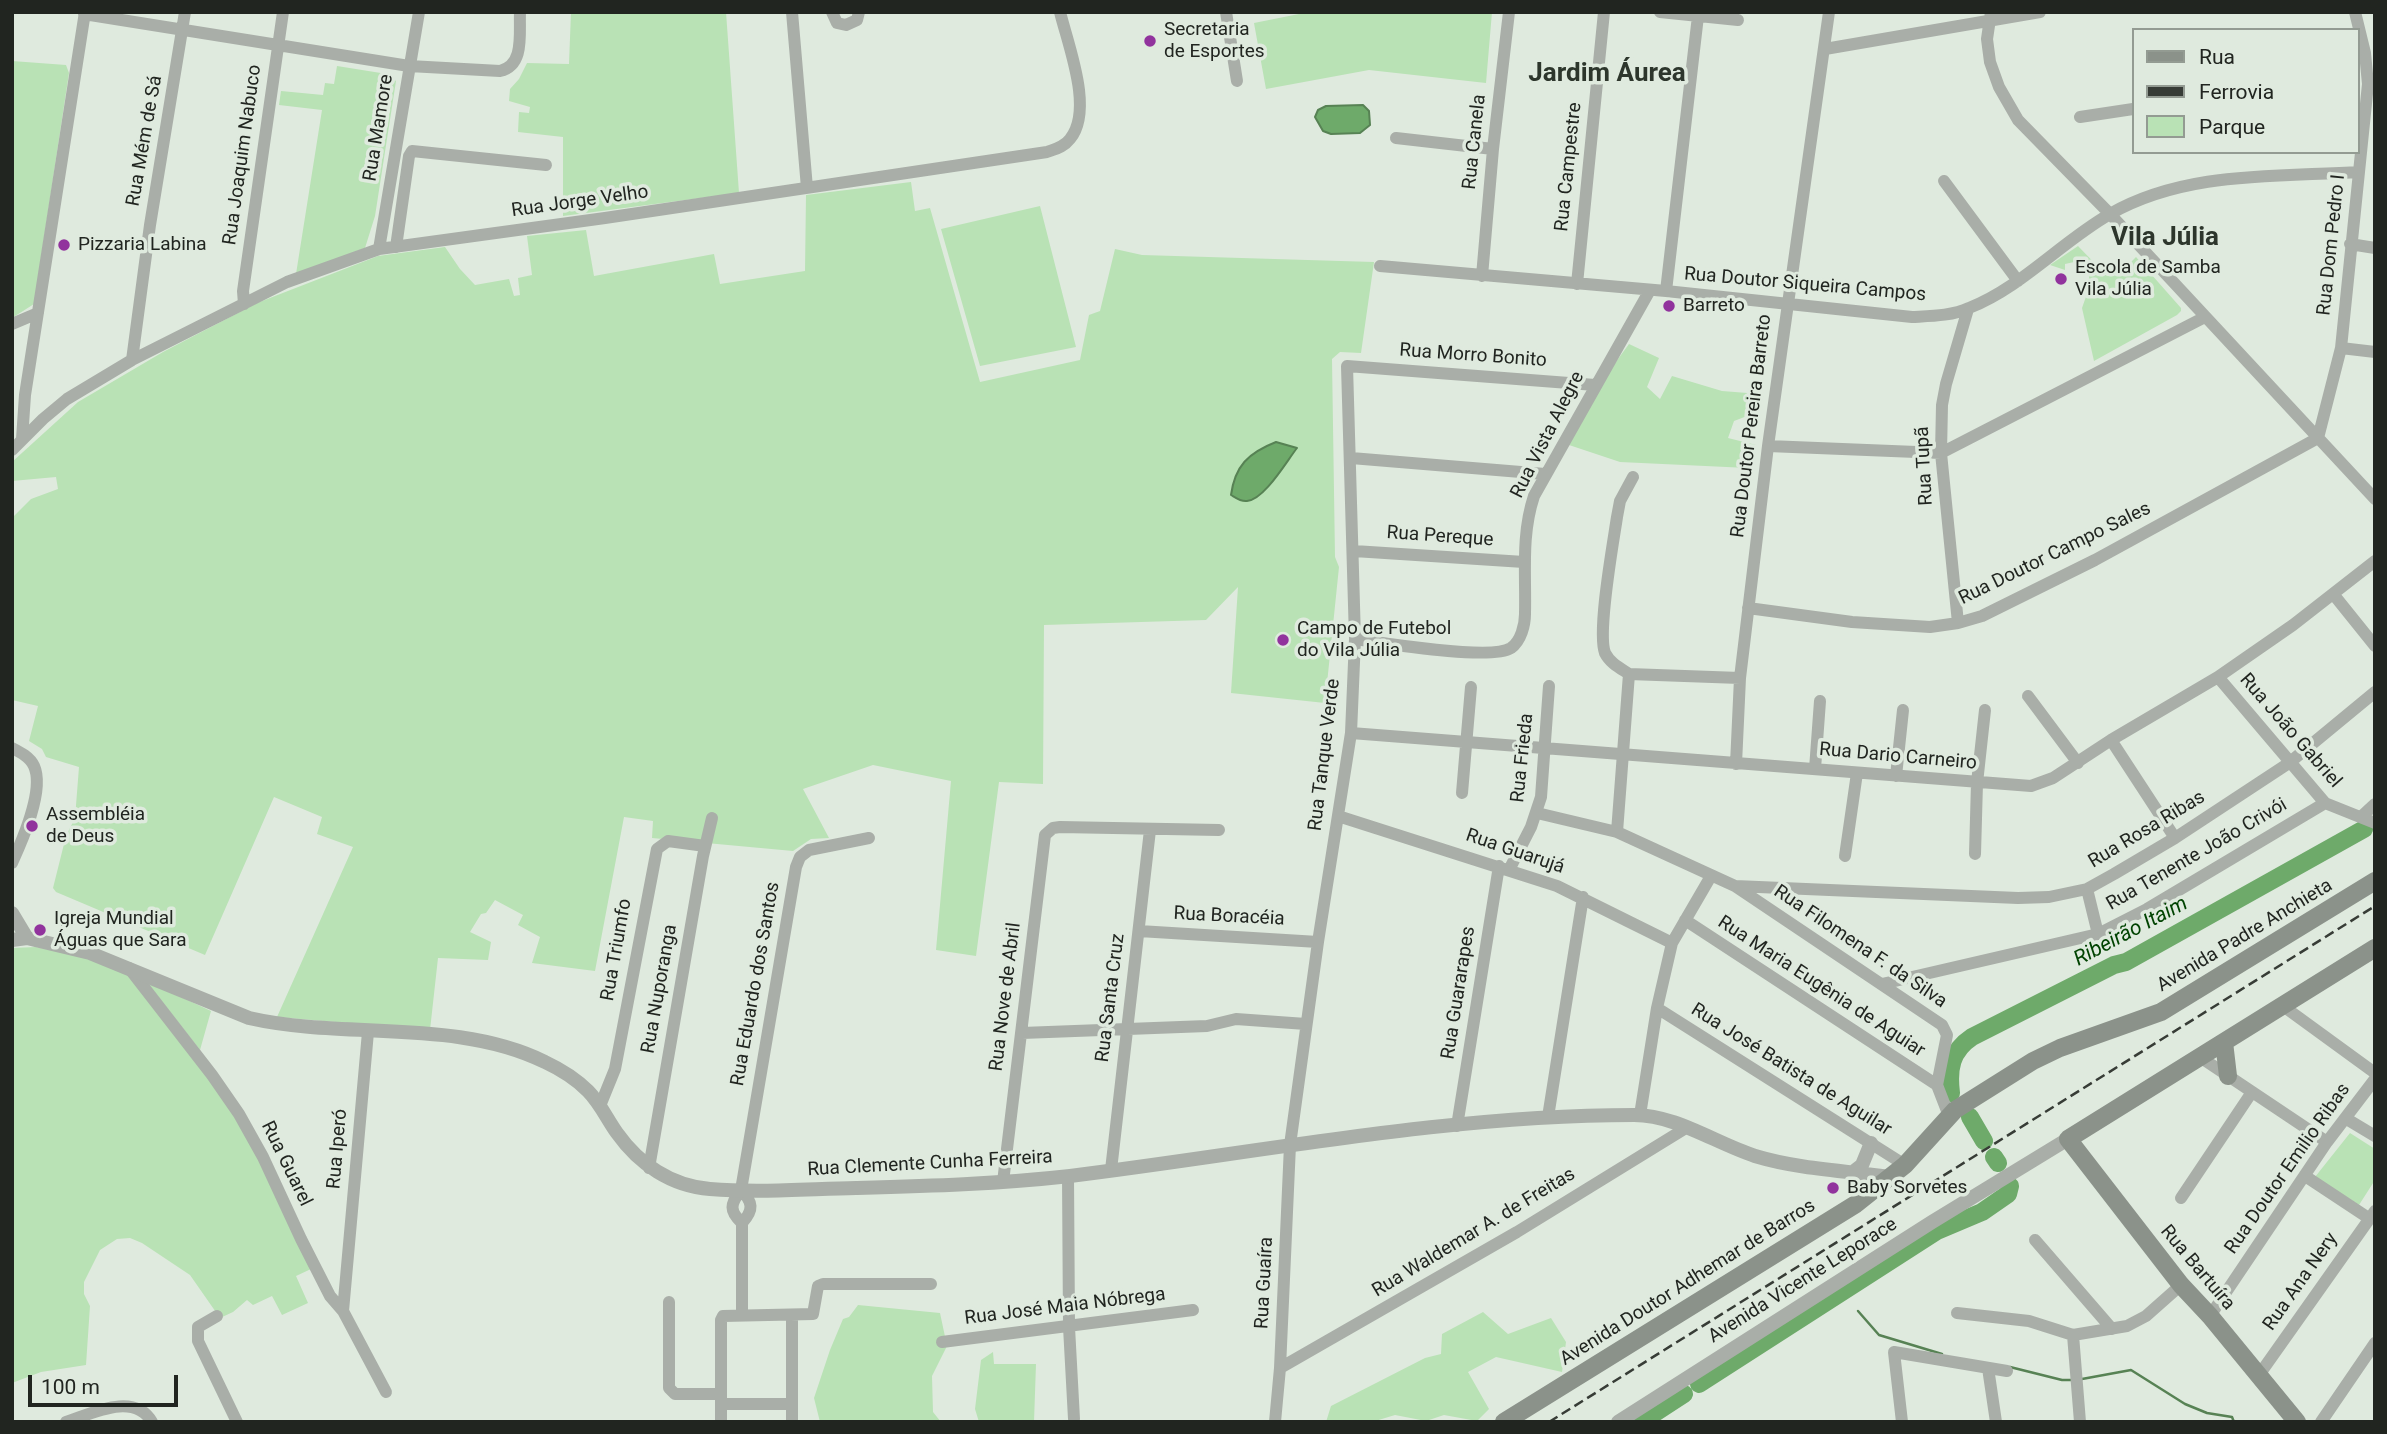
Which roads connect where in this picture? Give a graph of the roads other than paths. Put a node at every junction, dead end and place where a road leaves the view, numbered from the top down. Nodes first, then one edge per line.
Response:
1 (186, 12) edge
2 (283, 12) edge
3 (419, 12) edge
4 (520, 12) edge
5 (793, 12) edge
6 (831, 12) edge
7 (859, 12) edge
8 (1060, 12) edge
9 (1226, 12) edge
10 (1509, 12) edge
11 (1604, 12) edge
12 (1660, 12) edge
13 (1829, 12) edge
14 (2040, 12) edge
15 (2356, 12) edge
16 (85, 13) edge
17 (1698, 16) junction
18 (1990, 17) edge
19 (1738, 20) dead end
20 (183, 30) junction
21 (278, 45) junction
22 (1825, 48) junction
23 (409, 65) junction
24 (1237, 81) dead end
25 (2363, 84) edge
26 (2132, 109) edge
27 (2080, 117) dead end
28 (1396, 138) dead end
29 (1493, 149) junction
30 (546, 165) dead end
31 (2359, 172) junction
32 (1944, 181) dead end
33 (807, 188) junction
34 (2110, 214) junction
35 (2350, 244) junction
36 (396, 247) junction
37 (2375, 248) edge
38 (379, 249) junction
39 (1380, 266) dead end
40 (1482, 276) junction
41 (2018, 281) junction
42 (1577, 284) junction
43 (1650, 290) junction
44 (1666, 291) junction
45 (244, 304) junction
46 (1787, 306) junction
47 (1968, 309) junction
48 (38, 313) junction
49 (2206, 317) junction
50 (12, 324) edge
51 (2341, 348) junction
52 (2375, 352) edge
53 (132, 360) junction
54 (1347, 366) joint
55 (1595, 385) junction
56 (2318, 438) junction
57 (22, 439) junction
58 (1768, 446) junction
59 (12, 450) edge
60 (1941, 453) junction
61 (1351, 458) junction
62 (1545, 474) junction
63 (1633, 477) dead end
64 (2375, 499) edge
65 (1354, 551) junction
66 (2375, 561) edge
67 (1524, 562) junction
68 (2334, 595) junction
69 (1748, 608) junction
70 (1958, 623) junction
71 (1355, 639) junction
72 (2375, 646) edge
73 (1629, 674) junction
74 (2218, 677) junction
75 (1740, 678) junction
76 (1549, 686) dead end
77 (1471, 687) dead end
78 (2375, 692) edge
79 (2028, 696) dead end
80 (1820, 701) dead end
81 (1902, 710) dead end
82 (1985, 710) dead end
83 (1351, 733) junction
84 (2111, 740) junction
85 (1465, 742) junction
86 (12, 748) edge
87 (1546, 748) junction
88 (1623, 754) junction
89 (2078, 762) junction
90 (2289, 763) junction
91 (1736, 764) junction
92 (1815, 769) junction
93 (1857, 773) junction
94 (1896, 776) junction
95 (1977, 783) junction
96 (1462, 793) dead end
97 (2325, 803) junction
98 (2375, 804) edge
99 (1537, 813) junction
100 (1338, 816) junction
101 (2361, 817) junction
102 (712, 818) dead end
103 (2375, 823) edge
104 (1150, 830) junction
105 (1219, 830) dead end
106 (1617, 832) junction
107 (869, 838) dead end
108 (2175, 838) junction
109 (17, 843) edge
110 (705, 846) junction
111 (1975, 854) dead end
112 (1845, 856) dead end
113 (12, 863) edge
114 (1504, 868) junction
115 (1711, 876) junction
116 (2375, 881) edge
117 (1735, 886) junction
118 (2087, 889) junction
119 (1583, 897) junction
120 (12, 913) edge
121 (1685, 920) junction
122 (1139, 931) junction
123 (2098, 934) junction
124 (27, 938) junction
125 (12, 940) edge
126 (1318, 942) junction
127 (1672, 943) junction
128 (2375, 947) edge
129 (128, 968) junction
130 (1882, 984) junction
131 (2283, 1006) junction
132 (1657, 1007) junction
133 (1306, 1024) junction
134 (1127, 1028) junction
135 (368, 1031) junction
136 (1022, 1033) junction
137 (2224, 1042) junction
138 (2200, 1057) junction
139 (2375, 1073) edge
140 (2228, 1076) junction
141 (2375, 1079) edge
142 (1937, 1085) junction
143 (2252, 1092) junction
144 (600, 1106) junction
145 (1958, 1109) junction
146 (1640, 1115) junction
147 (1548, 1117) junction
148 (2345, 1118) junction
149 (1457, 1126) junction
150 (1686, 1128) junction
151 (2375, 1136) edge
152 (2068, 1139) junction
153 (2327, 1142) junction
154 (1871, 1143) junction
155 (1290, 1145) junction
156 (1905, 1165) junction
157 (649, 1168) junction
158 (1111, 1170) junction
159 (1853, 1172) junction
160 (1068, 1176) junction
161 (2305, 1176) junction
162 (1891, 1177) junction
163 (1003, 1182) junction
164 (741, 1190) junction
165 (2180, 1198) dead end
166 (2372, 1215) edge
167 (2035, 1240) dead end
168 (931, 1284) dead end
169 (2181, 1285) junction
170 (669, 1302) dead end
171 (1193, 1310) dead end
172 (343, 1311) junction
173 (1957, 1313) dead end
174 (742, 1314) junction
175 (218, 1315) dead end
176 (792, 1315) junction
177 (2210, 1316) junction
178 (1069, 1327) junction
179 (2112, 1329) junction
180 (2073, 1335) junction
181 (942, 1342) dead end
182 (2375, 1343) edge
183 (1280, 1368) junction
184 (1988, 1368) junction
185 (2007, 1371) dead end
186 (2259, 1375) junction
187 (386, 1392) dead end
188 (721, 1399) junction
189 (792, 1404) junction
190 (1074, 1419) dead end
191 (66, 1422) edge
192 (152, 1422) edge
193 (237, 1422) edge
194 (721, 1422) edge
195 (792, 1422) edge
196 (1275, 1422) edge
197 (1504, 1422) edge
198 (1618, 1422) edge
199 (1902, 1422) edge
200 (1996, 1422) edge
201 (2080, 1422) edge
202 (2297, 1422) edge
203 (2321, 1422) edge

1 - 20 street, Rua Mém de Sá
2 - 21 street, Rua Joaquim Nabuco
3 - 23 street, Rua Mamore
4 - 23 street
5 - 33 street
6 - 7 street
8 - 33 street, Rua Jorge Velho
9 - 24 street
10 - 29 street, Rua Canela
11 - 42 street, Rua Campestre
12 - 17 street
13 - 22 street, Rua Doutor Pereira Barreto
14 - 18 street
15 - 25 street, Rua Dom Pedro I
16 - 20 street
16 - 48 street
17 - 19 street
17 - 44 street
18 - 22 street
18 - 34 street
20 - 21 street
20 - 53 street, Rua Mém de Sá
21 - 23 street
21 - 45 street, Rua Joaquim Nabuco
22 - 46 street, Rua Doutor Pereira Barreto
23 - 38 street, Rua Mamore
25 - 31 street, Rua Dom Pedro I
26 - 27 street
28 - 29 street
29 - 40 street, Rua Canela
30 - 36 street
31 - 34 street, Rua Doutor Siqueira Campos
31 - 35 street, Rua Dom Pedro I
32 - 41 street
33 - 36 street, Rua Jorge Velho
34 - 41 street, Rua Doutor Siqueira Campos
34 - 49 street
35 - 37 street
35 - 51 street, Rua Dom Pedro I
36 - 38 street, Rua Jorge Velho
38 - 45 street, Rua Jorge Velho
39 - 40 street, Rua Doutor Siqueira Campos
40 - 42 street, Rua Doutor Siqueira Campos
41 - 47 street, Rua Doutor Siqueira Campos
42 - 43 street, Rua Doutor Siqueira Campos
43 - 44 street, Rua Doutor Siqueira Campos
43 - 55 street, Rua Vista Alegre
44 - 46 street, Rua Doutor Siqueira Campos
45 - 53 street, Rua Jorge Velho
46 - 47 street, Rua Doutor Siqueira Campos
46 - 58 street, Rua Doutor Pereira Barreto
47 - 60 street, Rua Tupã
48 - 50 street
48 - 57 street
49 - 56 street
49 - 60 street
51 - 52 street
51 - 56 street, Rua Dom Pedro I
53 - 57 street, Rua Jorge Velho
54 - 55 street, Rua Morro Bonito
54 - 61 street, Rua Tanque Verde
55 - 62 street, Rua Vista Alegre
56 - 64 street
56 - 70 street, Rua Doutor Campo Sales
57 - 59 street, Rua Jorge Velho
58 - 60 street
58 - 69 street, Rua Doutor Pereira Barreto
60 - 70 street, Rua Tupã
61 - 62 street
61 - 65 street, Rua Tanque Verde
62 - 67 street, Rua Vista Alegre
63 - 73 street
65 - 67 street, Rua Pereque
65 - 71 street, Rua Tanque Verde
66 - 68 street, Rua Dario Carneiro
67 - 71 street, Rua Vista Alegre
68 - 72 street
68 - 74 street, Rua Dario Carneiro
69 - 70 street, Rua Doutor Campo Sales
69 - 75 street, Rua Doutor Pereira Barreto
71 - 83 street, Rua Tanque Verde
73 - 75 street
73 - 88 street
74 - 84 street, Rua Dario Carneiro
74 - 90 street, Rua João Gabriel
75 - 91 street, Rua Doutor Pereira Barreto
76 - 87 street, Rua Frieda
77 - 85 street
78 - 90 street, Rua Rosa Ribas
79 - 89 street
80 - 92 street
81 - 94 street
82 - 95 street
83 - 85 street, Rua Dario Carneiro
83 - 100 street, Rua Tanque Verde
84 - 89 street, Rua Dario Carneiro
84 - 108 street
85 - 87 street, Rua Dario Carneiro
85 - 96 street
86 - 109 street
87 - 88 street, Rua Dario Carneiro
87 - 99 street, Rua Frieda
88 - 91 street, Rua Dario Carneiro
88 - 106 street
89 - 95 street, Rua Dario Carneiro
90 - 97 street, Rua João Gabriel
90 - 108 street, Rua Rosa Ribas
91 - 92 street, Rua Dario Carneiro
92 - 93 street, Rua Dario Carneiro
93 - 94 street, Rua Dario Carneiro
93 - 112 street
94 - 95 street, Rua Dario Carneiro
95 - 111 street
97 - 101 street, Rua João Gabriel
97 - 123 street, Rua Tenente João Crivói
98 - 101 street
99 - 106 street, Rua Filomena F. da Silva
99 - 114 street, Rua Frieda
100 - 114 street, Rua Guarujá
100 - 126 street, Rua Tanque Verde
101 - 103 street, Rua João Gabriel
102 - 110 street, Rua Nuporanga
104 - 105 street
104 - 122 street, Rua Santa Cruz
104 - 136 street, Rua Nove de Abril
106 - 115 street, Rua Filomena F. da Silva
107 - 164 street, Rua Eduardo dos Santos
108 - 118 street, Rua Rosa Ribas
109 - 113 street
110 - 144 street, Rua Triumfo
110 - 157 street, Rua Nuporanga
114 - 119 street, Rua Guarujá
114 - 149 street, Rua Guararapes
115 - 117 street, Rua Filomena F. da Silva
115 - 121 street
116 - 145 main road, Avenida Padre Anchieta
117 - 118 street, Rua Rosa Ribas
117 - 130 street, Rua Filomena F. da Silva
118 - 123 street
119 - 127 street, Rua Guarujá
119 - 147 street
120 - 124 street
121 - 127 street
121 - 142 street, Rua Maria Eugênia de Aguiar
122 - 126 street, Rua Boracéia
122 - 134 street, Rua Santa Cruz
123 - 130 street, Rua Tenente João Crivói
124 - 125 street, Rua Clemente Cunha Ferreira
124 - 129 street, Rua Clemente Cunha Ferreira
126 - 133 street, Rua Tanque Verde
127 - 132 street
128 - 131 main road
129 - 135 street, Rua Clemente Cunha Ferreira
129 - 172 street, Rua Guarel
130 - 142 street, Rua Filomena F. da Silva
131 - 137 main road
131 - 139 street
132 - 146 street
132 - 154 street, Rua José Batista de Aguilar
133 - 134 street
133 - 155 street, Rua Tanque Verde
134 - 136 street
134 - 158 street, Rua Santa Cruz
135 - 144 street, Rua Clemente Cunha Ferreira
135 - 172 street, Rua Iperó
136 - 163 street, Rua Nove de Abril
137 - 138 main road
137 - 140 main road
138 - 140 street
138 - 152 main road
140 - 143 street
141 - 148 street, Rua Doutor Emilio Ribas
142 - 145 street
143 - 153 street
143 - 165 street
144 - 157 street, Rua Clemente Cunha Ferreira
145 - 156 main road, Avenida Padre Anchieta
146 - 147 street, Rua Clemente Cunha Ferreira
146 - 150 street, Rua Clemente Cunha Ferreira
147 - 149 street, Rua Clemente Cunha Ferreira
148 - 151 street
148 - 153 street, Rua Doutor Emilio Ribas
149 - 155 street, Rua Clemente Cunha Ferreira
150 - 159 street, Rua Clemente Cunha Ferreira
150 - 183 street, Rua Waldemar A. de Freitas
152 - 169 main road, Rua Bartuíra
152 - 198 street, Avenida Vicente Leporace
153 - 161 street, Rua Doutor Emilio Ribas
154 - 156 street, Rua José Batista de Aguilar
154 - 159 street
155 - 158 street, Rua Clemente Cunha Ferreira
155 - 183 street, Rua Guaíra
156 - 162 main road, Avenida Padre Anchieta
157 - 164 street, Rua Clemente Cunha Ferreira
158 - 160 street, Rua Clemente Cunha Ferreira
159 - 162 street, Rua Clemente Cunha Ferreira
160 - 163 street, Rua Clemente Cunha Ferreira
160 - 178 street
161 - 166 street
161 - 177 street, Rua Doutor Emilio Ribas
162 - 197 main road, Avenida Doutor Adhemar de Barros
163 - 164 street, Rua Clemente Cunha Ferreira
164 - 174 street, Rua Eduardo dos Santos
166 - 186 street, Rua Ana Nery
167 - 179 street
168 - 176 street
169 - 177 main road, Rua Bartuíra
169 - 179 street
170 - 188 street
171 - 178 street, Rua José Maia Nóbrega
172 - 187 street, Rua Guarel
173 - 180 street
174 - 176 street
174 - 188 street
175 - 193 street
176 - 189 street
177 - 186 main road, Rua Bartuíra
178 - 181 street, Rua José Maia Nóbrega
178 - 190 street
179 - 180 street
180 - 201 street
182 - 203 street
183 - 196 street, Rua Guaíra
184 - 185 street
184 - 199 street
184 - 200 street
186 - 202 main road, Rua Bartuíra
188 - 189 street
188 - 194 street
189 - 195 street
191 - 192 street

